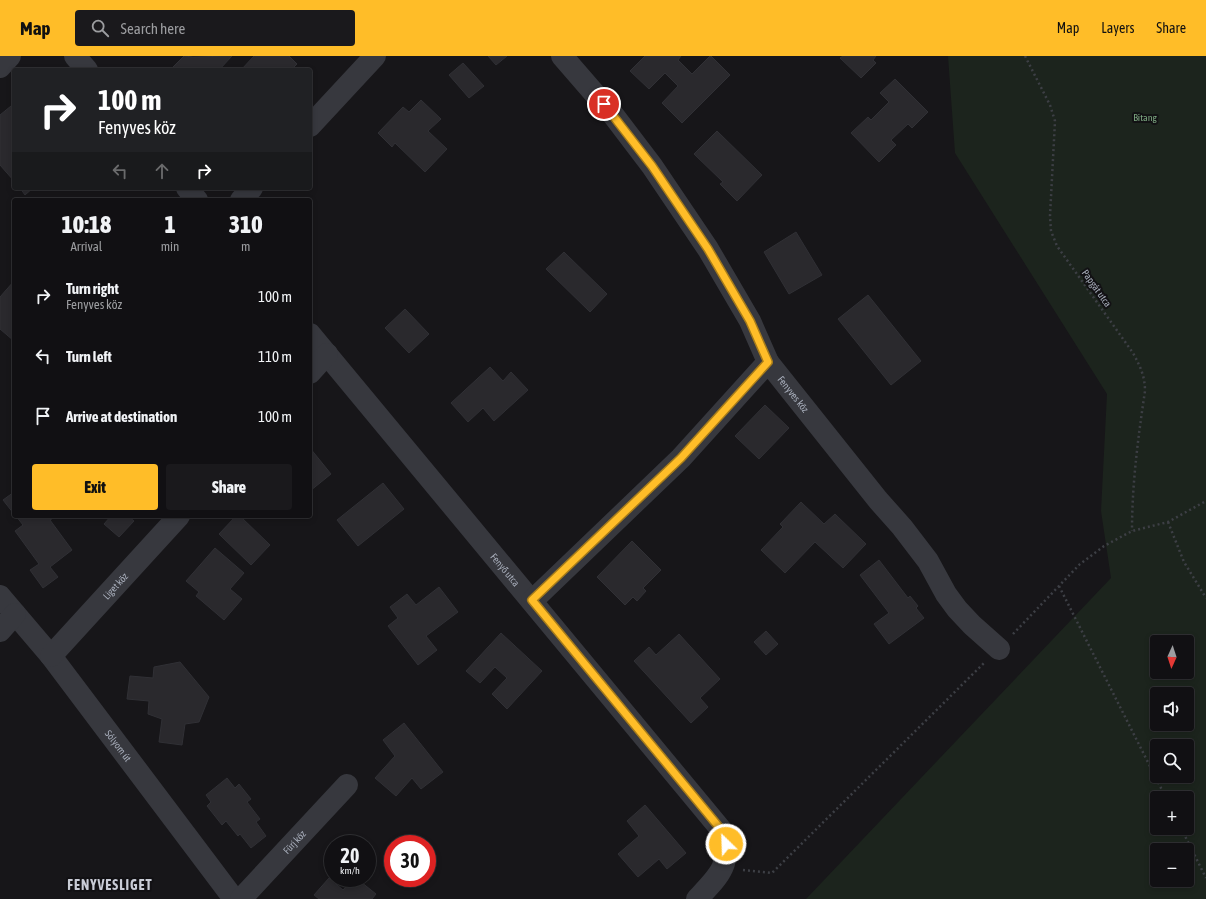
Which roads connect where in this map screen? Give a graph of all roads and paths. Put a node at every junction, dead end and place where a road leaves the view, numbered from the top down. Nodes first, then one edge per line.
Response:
1 (10, 56) edge
2 (75, 56) edge
3 (375, 56) edge
4 (562, 56) edge
5 (1025, 56) edge
6 (0, 67) edge
7 (85, 68) edge
8 (312, 124) edge
9 (188, 190) edge
10 (250, 190) edge
11 (195, 198) edge
12 (243, 198) edge
13 (312, 336) edge
14 (327, 354) junction
15 (768, 362) junction
16 (312, 371) edge
17 (1206, 501) edge
18 (177, 518) edge
19 (1168, 522) junction
20 (1132, 531) junction
21 (1059, 586) junction
22 (0, 596) edge
23 (1206, 598) edge
24 (532, 600) junction
25 (15, 614) junction
26 (0, 631) edge
27 (999, 649) junction
28 (51, 656) junction
29 (347, 785) dead end
30 (1162, 791) edge
31 (1184, 835) edge
32 (723, 868) junction
33 (1206, 878) edge
34 (234, 899) edge
35 (241, 899) edge
36 (697, 899) edge

1 - 6 street
2 - 7 street
3 - 8 street
4 - 15 street, Fenyves köz
5 - 20 path, Papgát utca
9 - 11 street
10 - 12 street
13 - 14 street, Fenyő utca
14 - 16 street
14 - 24 street, Fenyő utca
15 - 24 street
15 - 27 street, Fenyves köz
17 - 19 path
18 - 28 street, Liget köz
19 - 20 path
19 - 23 path
20 - 21 path
21 - 27 path
21 - 30 path
22 - 25 street, Sólyom út
24 - 32 street, Fenyő utca
25 - 26 street
25 - 28 street, Sólyom út
27 - 32 path
28 - 34 street, Sólyom út
29 - 35 street, Fürj köz
31 - 33 path
32 - 36 street

